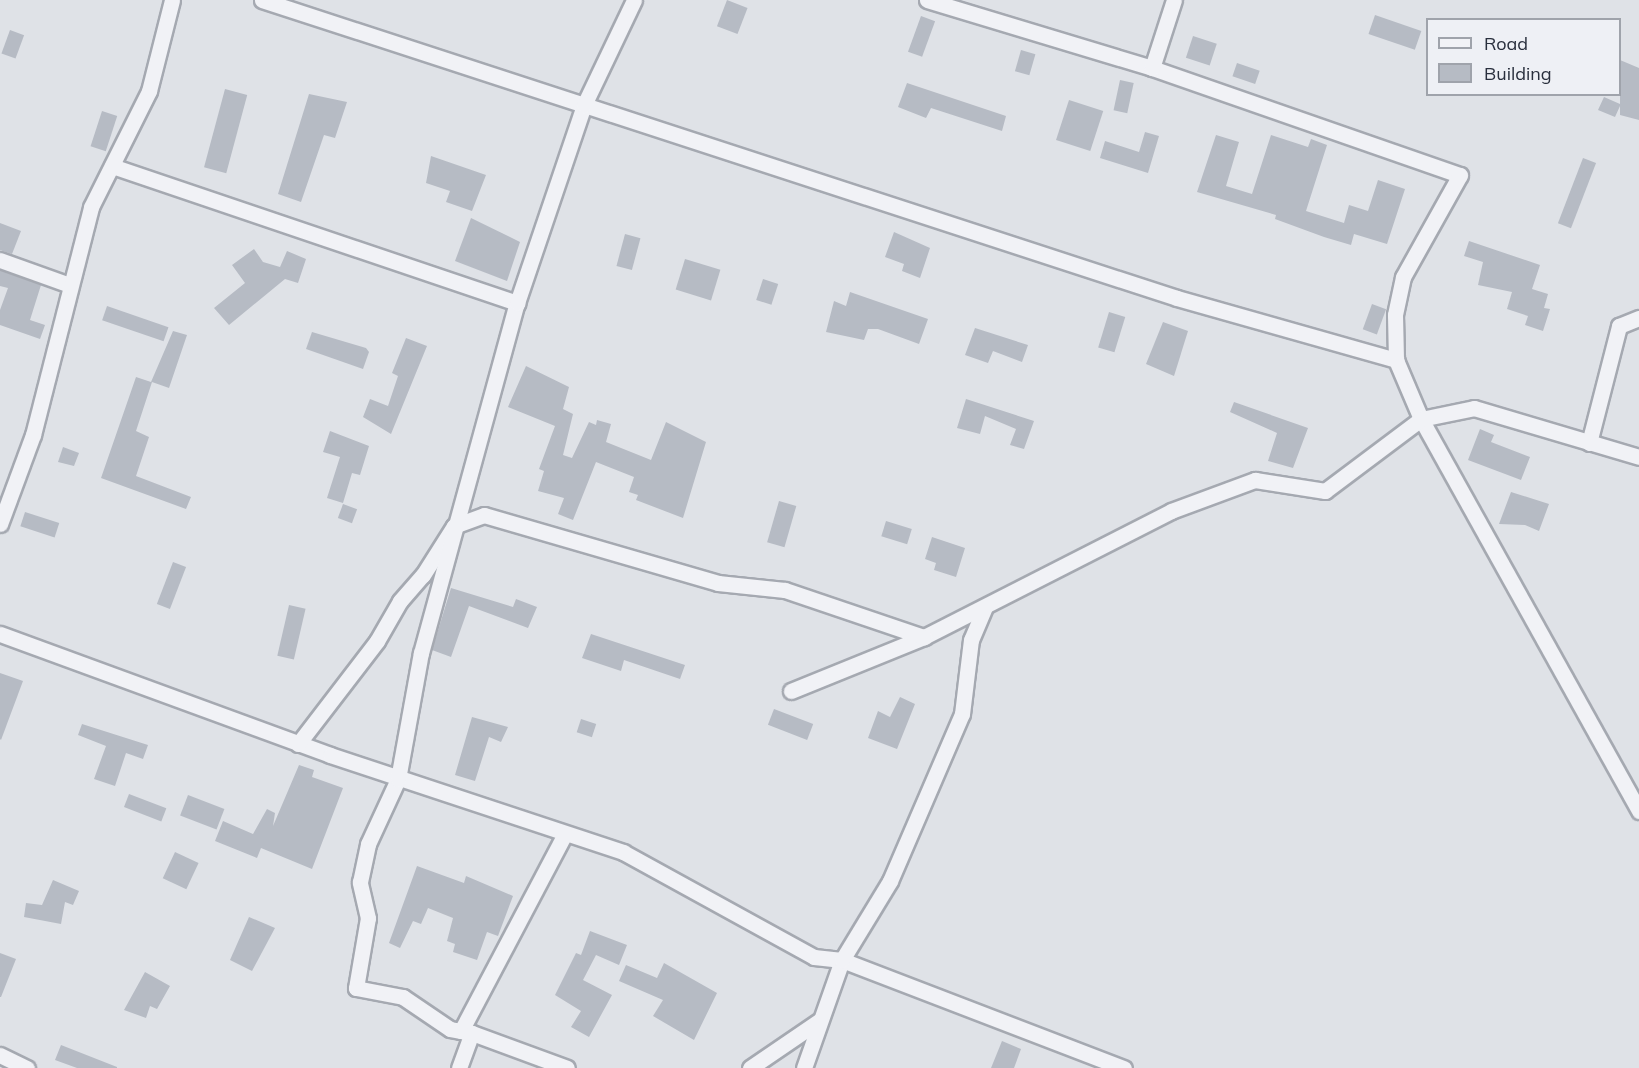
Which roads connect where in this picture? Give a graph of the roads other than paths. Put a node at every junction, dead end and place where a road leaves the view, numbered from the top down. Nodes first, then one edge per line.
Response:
1 (172, 0) edge
2 (262, 0) edge
3 (634, 0) edge
4 (927, 0) edge
5 (1174, 0) edge
6 (1152, 68) junction
7 (584, 105) junction
8 (112, 166) junction
9 (0, 260) edge
10 (70, 285) junction
11 (517, 303) junction
12 (1639, 318) edge
13 (1396, 360) junction
14 (1421, 418) junction
15 (1589, 443) junction
16 (1639, 458) edge
17 (0, 524) edge
18 (454, 526) junction
19 (985, 607) junction
20 (0, 634) edge
21 (924, 637) junction
22 (791, 691) dead end
23 (298, 744) junction
24 (398, 779) junction
25 (1639, 811) edge
26 (566, 834) junction
27 (842, 960) junction
28 (819, 1021) junction
29 (467, 1032) junction
30 (0, 1055) edge
31 (27, 1068) edge
32 (459, 1068) edge
33 (567, 1068) edge
34 (750, 1068) edge
35 (804, 1068) edge
36 (1124, 1068) edge

1 - 8 street
2 - 7 street
3 - 7 street
4 - 6 street
5 - 6 street
6 - 13 street
7 - 11 street
7 - 13 street
8 - 10 street
8 - 11 street
9 - 10 street
10 - 17 street
11 - 18 street
12 - 15 street
13 - 14 street
14 - 15 street
14 - 19 street
14 - 25 street
15 - 16 street
18 - 21 street
18 - 23 street
18 - 24 street
19 - 21 street
19 - 27 street
20 - 23 street
21 - 22 street
23 - 24 street
24 - 26 street
24 - 29 street
26 - 27 street
26 - 29 street
27 - 28 street
27 - 36 street
28 - 34 street
28 - 35 street
29 - 32 street
29 - 33 street
30 - 31 street

